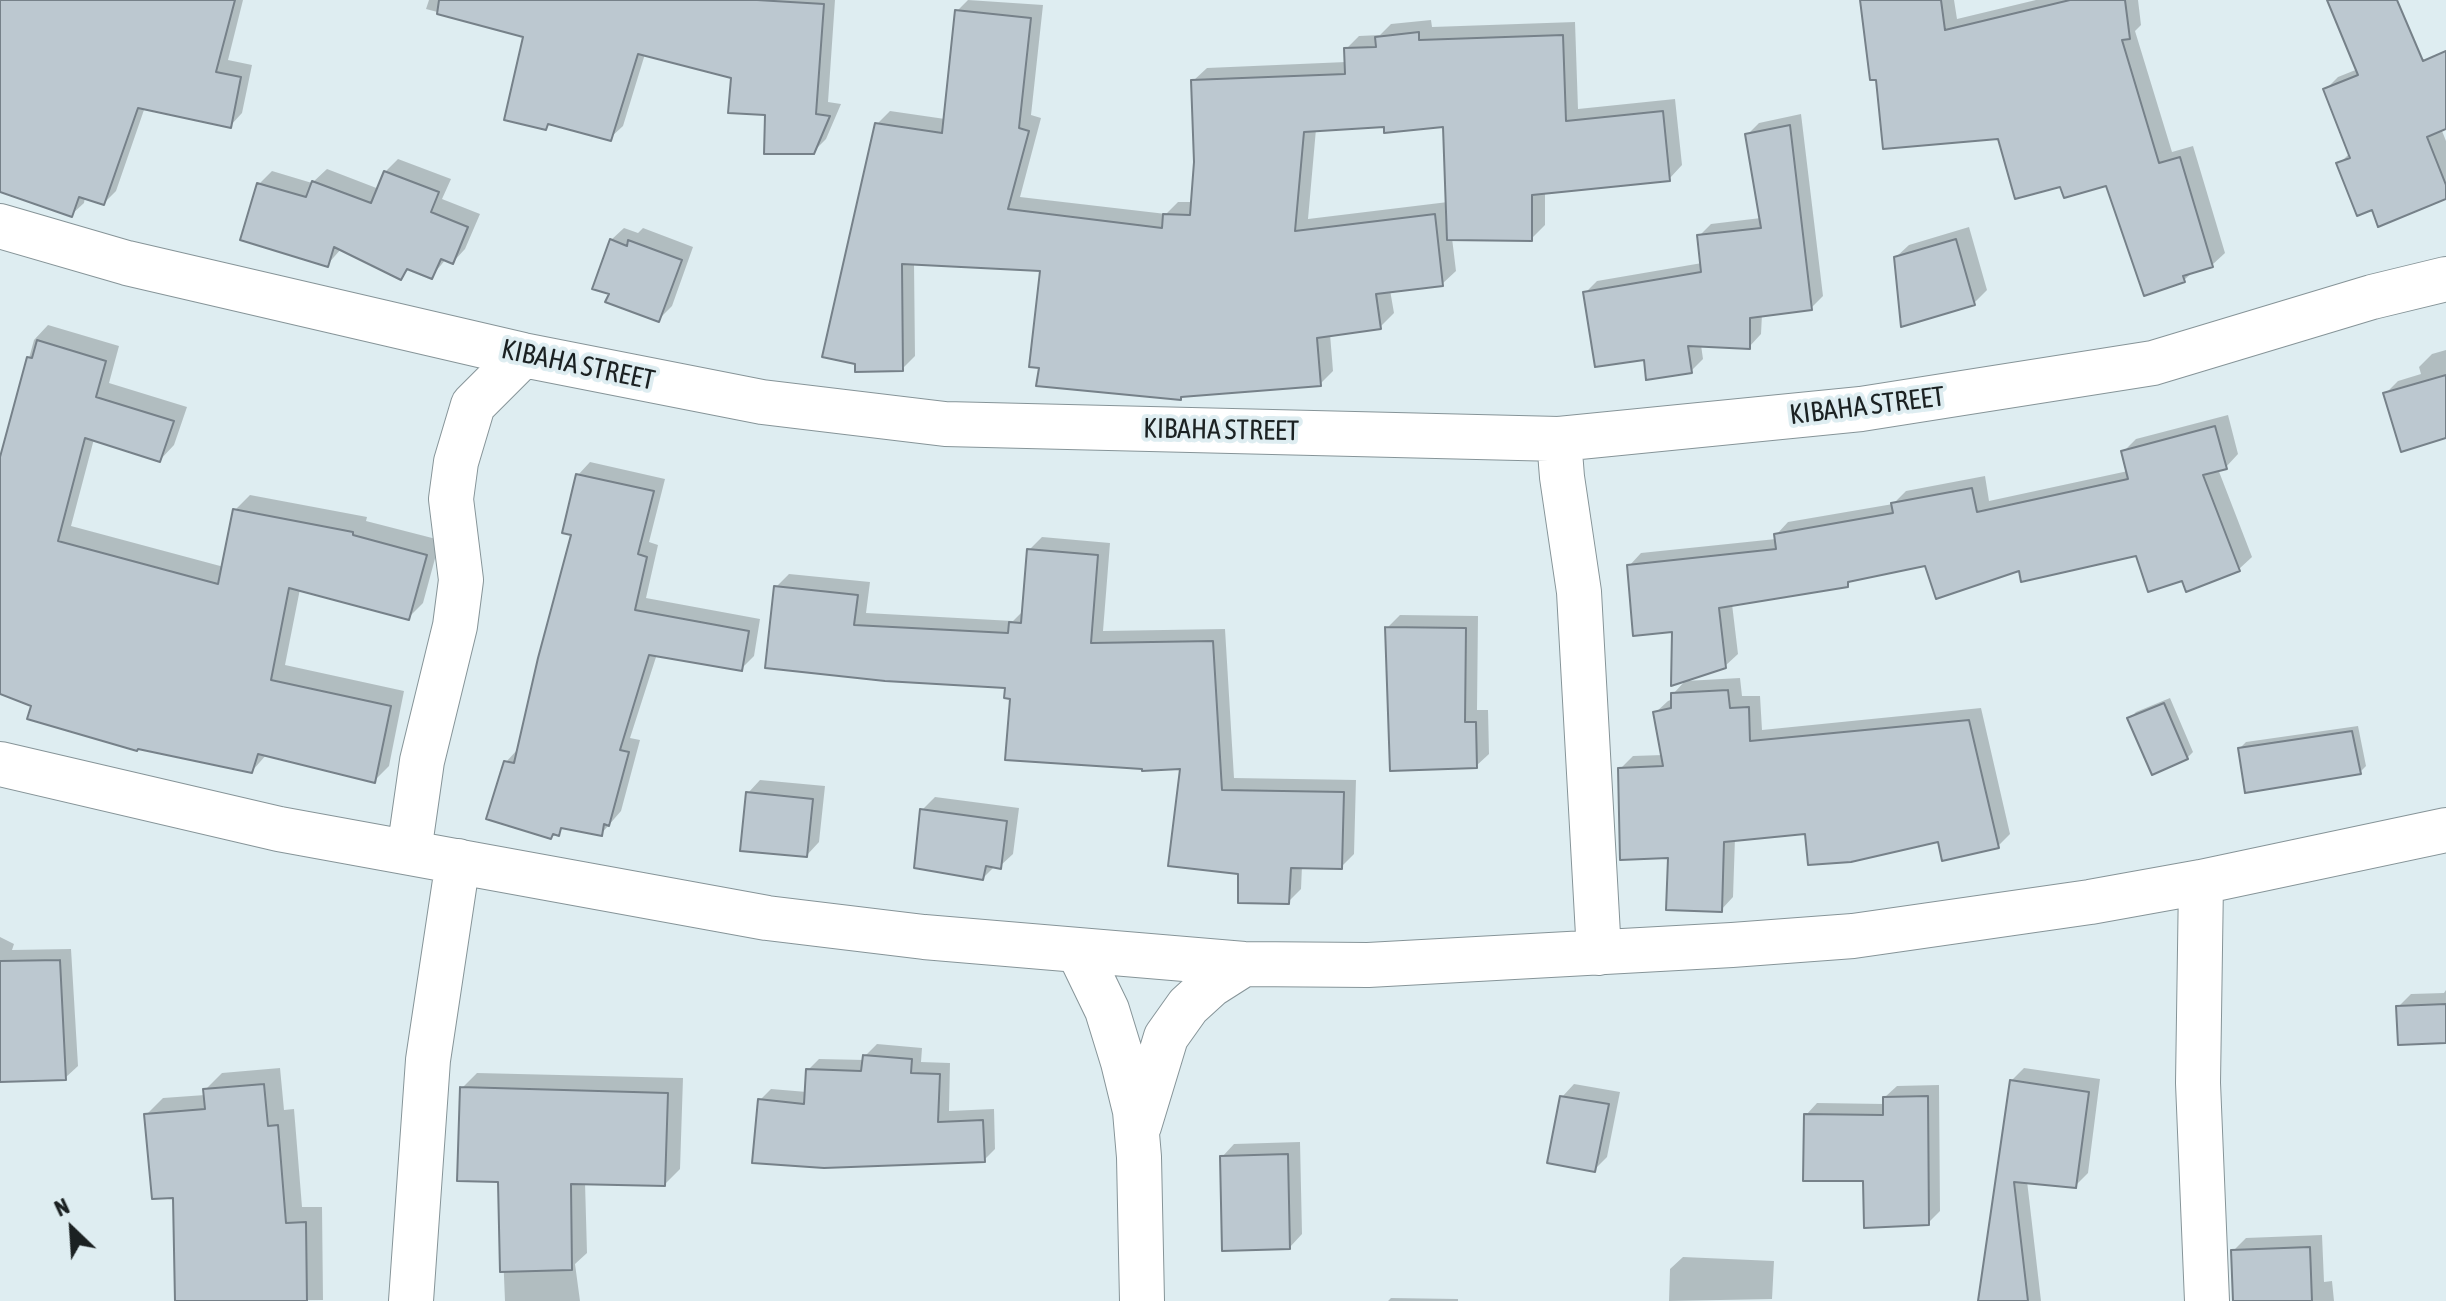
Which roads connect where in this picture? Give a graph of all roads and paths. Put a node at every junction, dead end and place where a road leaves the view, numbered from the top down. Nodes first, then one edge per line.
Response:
1 (0, 226) edge
2 (2446, 279) edge
3 (523, 355) junction
4 (1559, 439) junction
5 (0, 764) edge
6 (2446, 830) edge
7 (409, 852) junction
8 (458, 861) junction
9 (2201, 882) junction
10 (1078, 950) junction
11 (1599, 953) junction
12 (1244, 964) junction
13 (1137, 1133) junction
14 (411, 1301) edge
15 (1142, 1301) edge
16 (2207, 1301) edge

1 - 3 street, KIBAHA STREET
2 - 4 street, KIBAHA STREET
3 - 4 street, KIBAHA STREET
3 - 7 street
4 - 11 street
5 - 7 street
6 - 9 street
7 - 8 street
8 - 10 street
8 - 14 street
9 - 11 street
9 - 16 street
10 - 12 street
10 - 13 street
11 - 12 street
12 - 13 street
13 - 15 street

